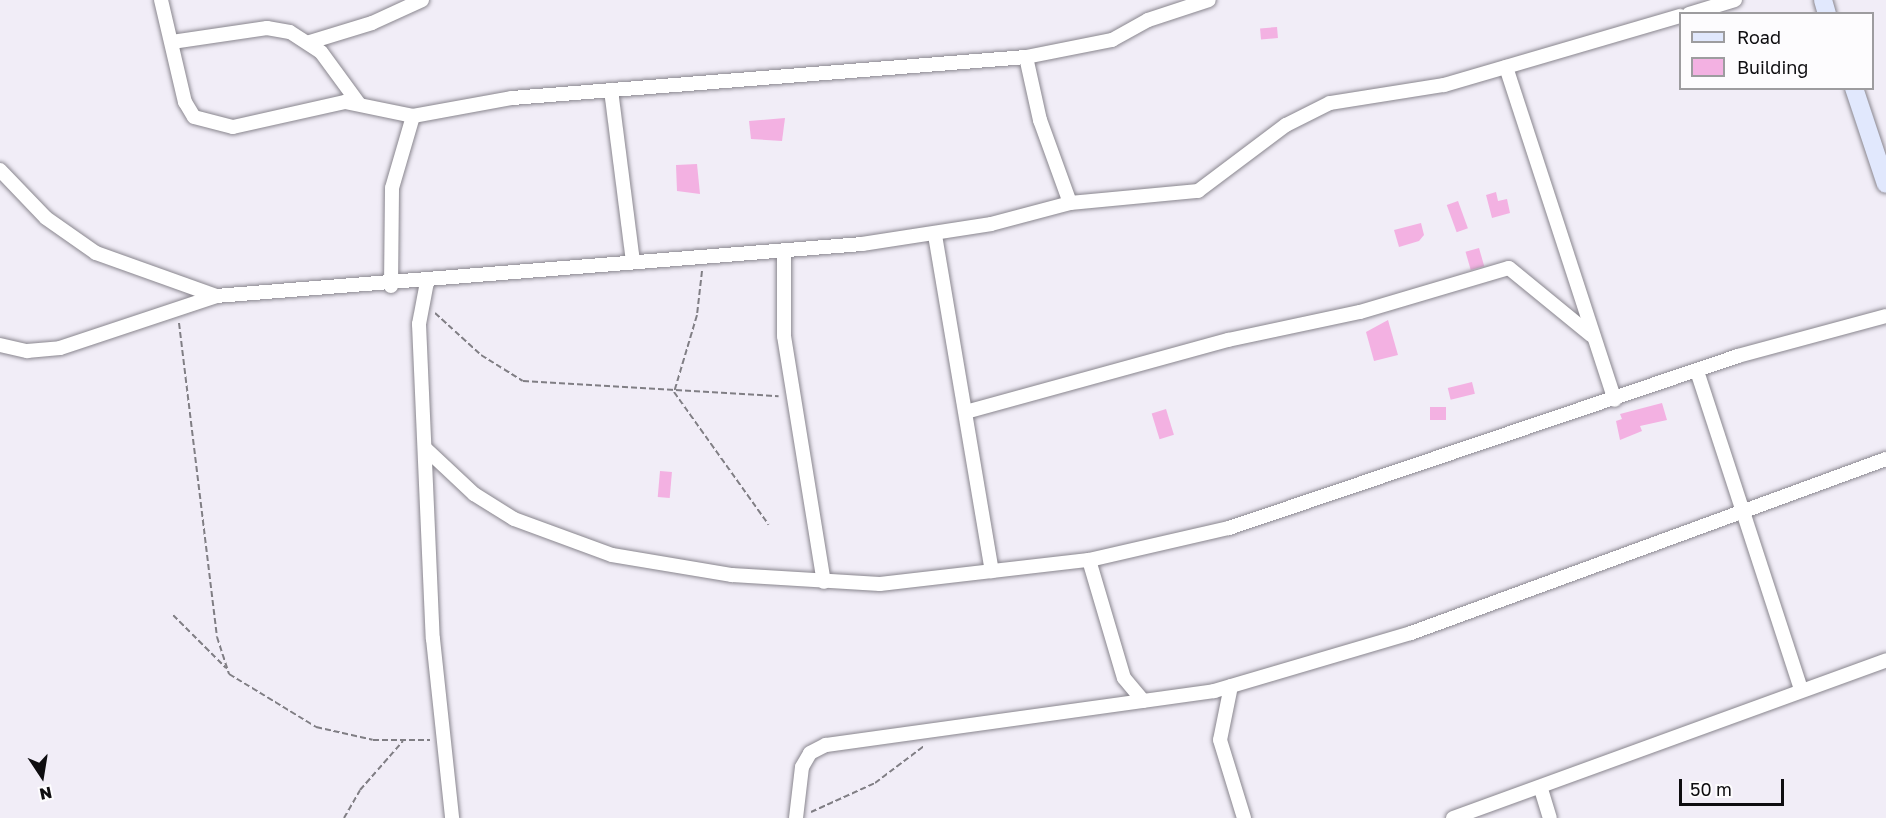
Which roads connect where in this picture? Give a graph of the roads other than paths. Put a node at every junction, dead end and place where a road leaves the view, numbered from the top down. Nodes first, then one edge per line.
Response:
1 (161, 0) edge
2 (422, 0) edge
3 (1209, 0) edge
4 (1735, 0) edge
5 (1696, 12) edge
6 (1679, 16) edge
7 (172, 42) junction
8 (310, 42) junction
9 (1026, 57) junction
10 (1506, 67) junction
11 (611, 90) junction
12 (1855, 90) edge
13 (359, 104) junction
14 (413, 116) junction
15 (0, 170) edge
16 (1886, 184) edge
17 (1070, 203) junction
18 (935, 235) junction
19 (784, 250) junction
20 (633, 262) junction
21 (427, 282) junction
22 (391, 286) junction
23 (216, 296) junction
24 (1886, 316) edge
25 (1591, 335) junction
26 (0, 345) edge
27 (1697, 371) junction
28 (1615, 400) junction
29 (966, 412) junction
30 (426, 449) junction
31 (1886, 459) edge
32 (1743, 515) junction
33 (1089, 560) junction
34 (992, 571) junction
35 (824, 582) junction
36 (1886, 660) edge
37 (1231, 686) junction
38 (1800, 690) junction
39 (1143, 700) junction
40 (1541, 789) junction
41 (796, 816) edge
42 (452, 818) edge
43 (1244, 818) edge
44 (1453, 818) edge
45 (1550, 818) edge

1 - 7 street
2 - 8 street
3 - 9 street
4 - 5 street
6 - 10 street
7 - 8 street
7 - 13 street
8 - 13 street
9 - 11 street
9 - 17 street
10 - 17 street
10 - 25 street
11 - 14 street
11 - 20 street
12 - 16 main road
13 - 14 street
14 - 22 street
15 - 23 street
17 - 18 street
18 - 19 street
18 - 29 street
19 - 20 street
19 - 35 street
20 - 21 street
21 - 22 street
21 - 30 street
22 - 23 street
23 - 26 street
24 - 27 street
25 - 28 street
25 - 29 street
27 - 28 street
27 - 32 street
28 - 33 street
29 - 34 street
30 - 35 street
30 - 42 street
31 - 32 street
32 - 37 street
32 - 38 street
33 - 34 street
33 - 39 street
34 - 35 street
36 - 38 street
37 - 39 street
37 - 43 street
38 - 40 street
39 - 41 street
40 - 44 street
40 - 45 street

